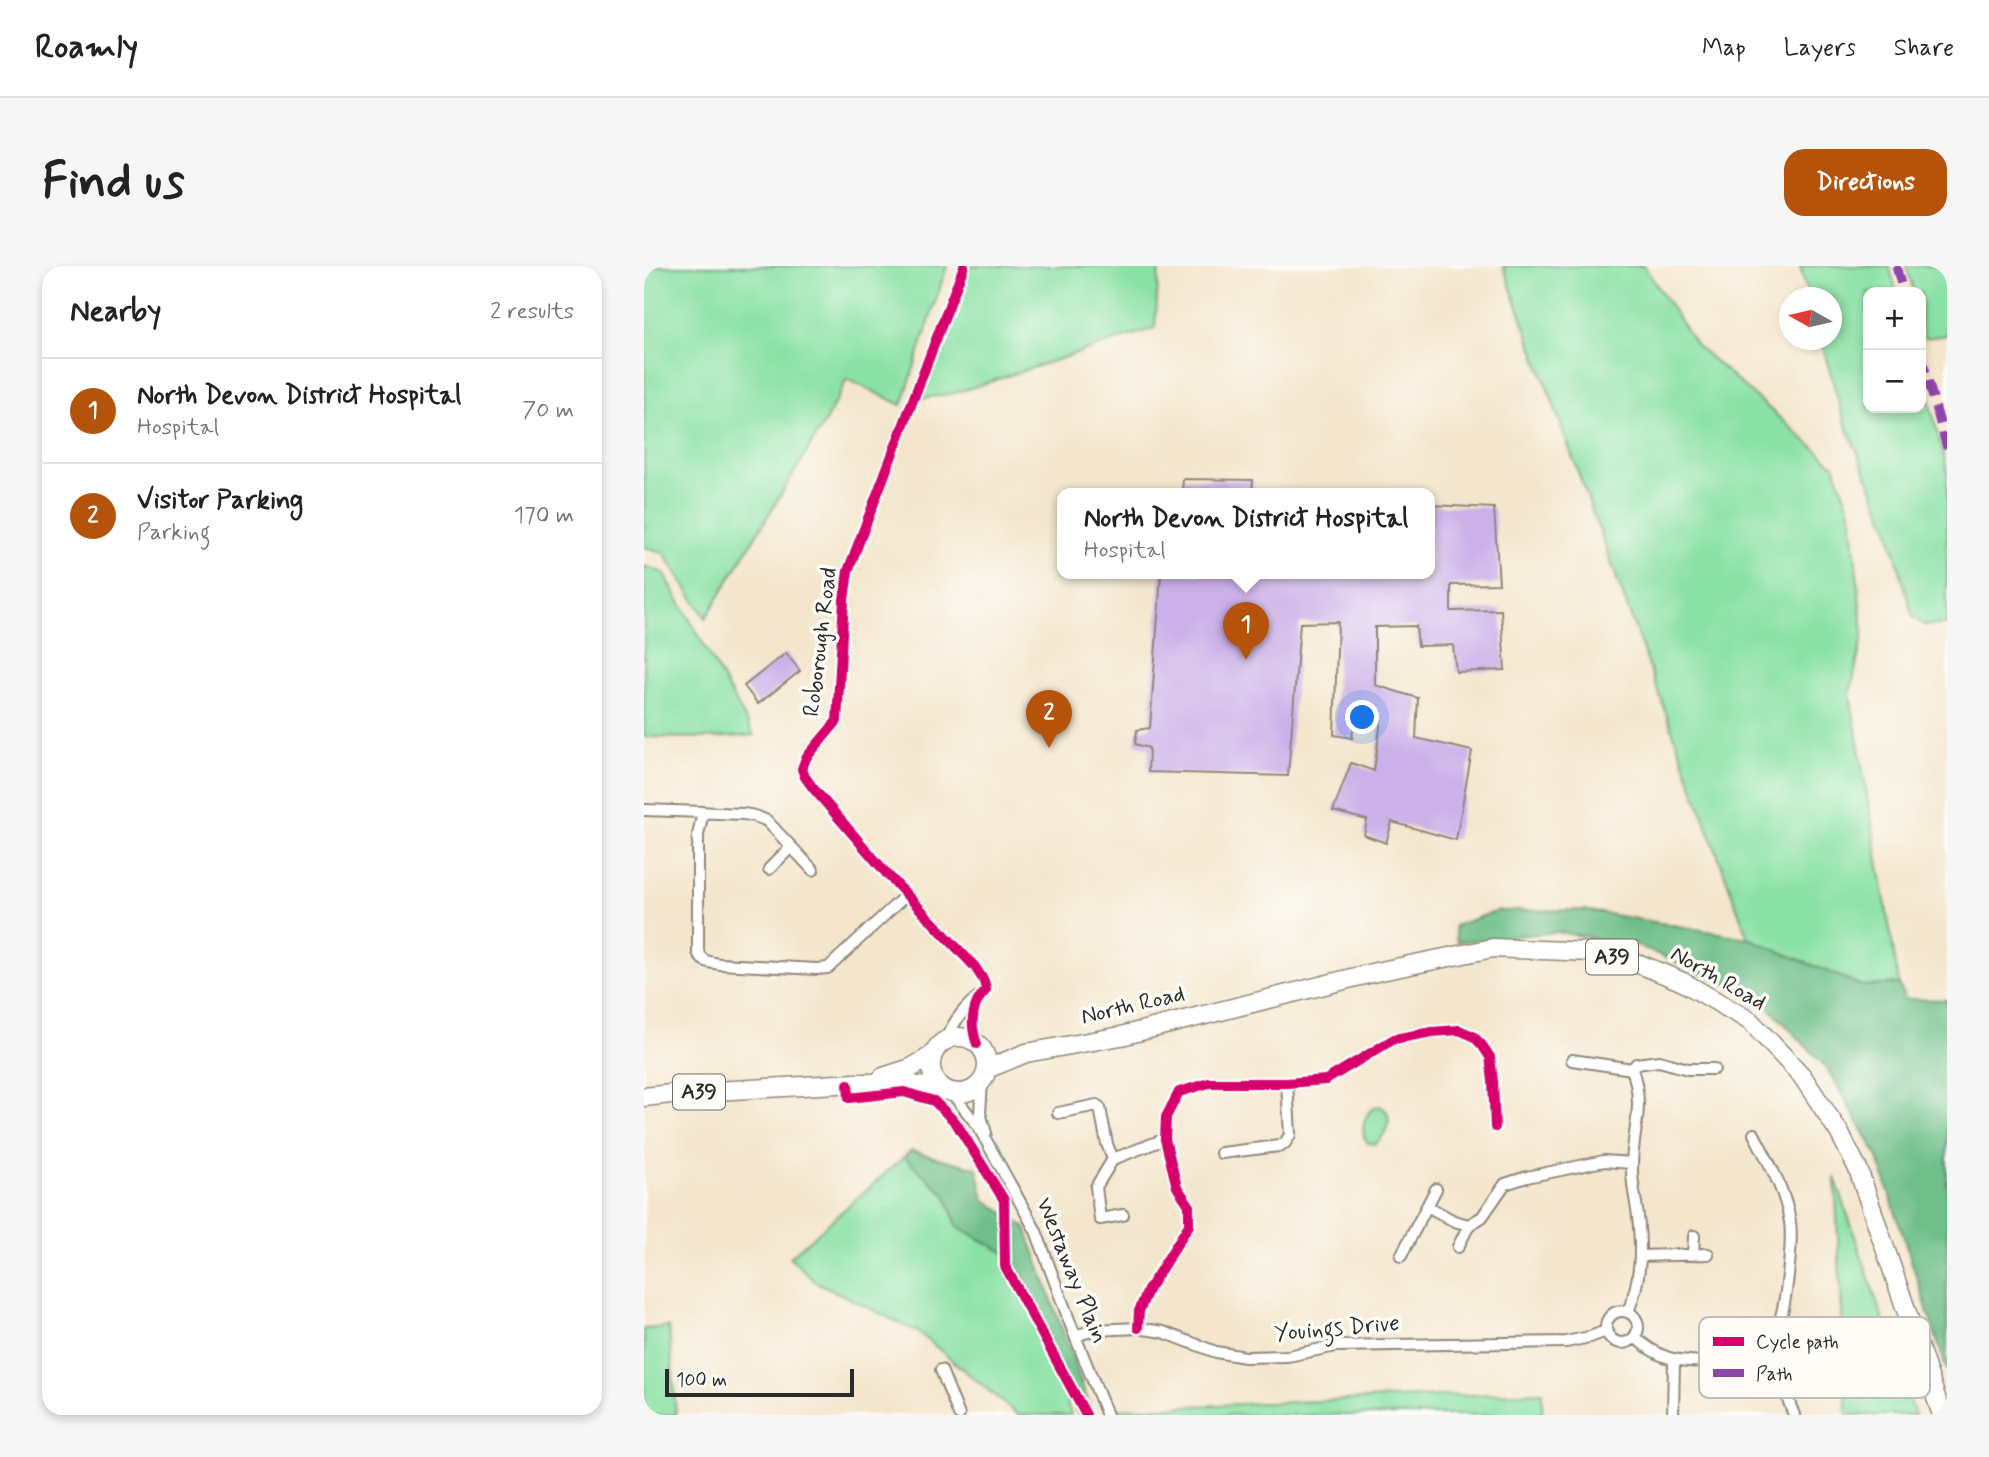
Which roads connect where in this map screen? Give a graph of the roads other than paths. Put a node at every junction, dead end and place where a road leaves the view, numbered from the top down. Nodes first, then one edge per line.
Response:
1 (964, 266) edge
2 (644, 810) edge
3 (703, 812) junction
4 (791, 846) junction
5 (769, 869) dead end
6 (813, 870) dead end
7 (906, 895) junction
8 (980, 996) junction
9 (945, 1041) junction
10 (979, 1046) junction
11 (1027, 1053) junction
12 (933, 1055) junction
13 (1572, 1060) dead end
14 (1632, 1069) junction
15 (1714, 1069) dead end
16 (985, 1075) junction
17 (855, 1083) junction
18 (1287, 1083) junction
19 (949, 1092) junction
20 (644, 1097) edge
21 (1058, 1113) dead end
22 (1495, 1127) dead end
23 (1754, 1134) dead end
24 (1165, 1139) junction
25 (990, 1146) junction
26 (1221, 1153) dead end
27 (1113, 1160) junction
28 (1632, 1163) junction
29 (1436, 1189) dead end
30 (1427, 1206) junction
31 (1123, 1216) dead end
32 (1469, 1225) junction
33 (1693, 1236) dead end
34 (1458, 1247) dead end
35 (1708, 1254) dead end
36 (1693, 1255) junction
37 (1401, 1256) dead end
38 (1640, 1256) junction
39 (1628, 1312) junction
40 (1781, 1317) edge
41 (1909, 1317) edge
42 (1138, 1328) junction
43 (1606, 1331) junction
44 (1075, 1336) junction
45 (1635, 1337) junction
46 (1674, 1361) junction
47 (1699, 1362) edge
48 (941, 1370) dead end
49 (1930, 1380) edge
50 (1787, 1398) edge
51 (959, 1415) edge
52 (1107, 1415) edge
53 (1673, 1415) edge
54 (1794, 1415) edge
55 (1942, 1415) edge

1 - 7 street, Roborough Road
2 - 3 street
3 - 4 street
3 - 7 street
4 - 5 street
4 - 6 street
7 - 8 street, Roborough Road
8 - 9 street
8 - 10 street, Roborough Road
9 - 10 main road
9 - 12 main road
10 - 11 main road, North Road / A39
10 - 16 main road
11 - 16 main road, North Road / A39
11 - 41 main road, North Road / A39
12 - 17 main road, A39
12 - 19 main road
13 - 14 street
14 - 15 street
14 - 28 street
16 - 19 main road
16 - 25 street, Westaway Plain
17 - 19 main road, A39
17 - 20 main road, A39
18 - 22 street
18 - 24 street
18 - 26 street
19 - 25 street, Westaway Plain
21 - 27 street
23 - 40 street
24 - 27 street
24 - 42 street
25 - 44 street, Westaway Plain
27 - 31 street
28 - 32 street
28 - 38 street
29 - 30 street
30 - 32 street
30 - 37 street
32 - 34 street
33 - 36 street
35 - 36 street
36 - 38 street
38 - 39 street
39 - 43 street
39 - 45 street
42 - 43 street, Youings Drive
42 - 44 street, Youings Drive
43 - 45 street
44 - 52 street, Westaway Plain
45 - 46 street
46 - 47 street
46 - 53 street
48 - 51 street
49 - 55 main road, North Road / A39
50 - 54 street

